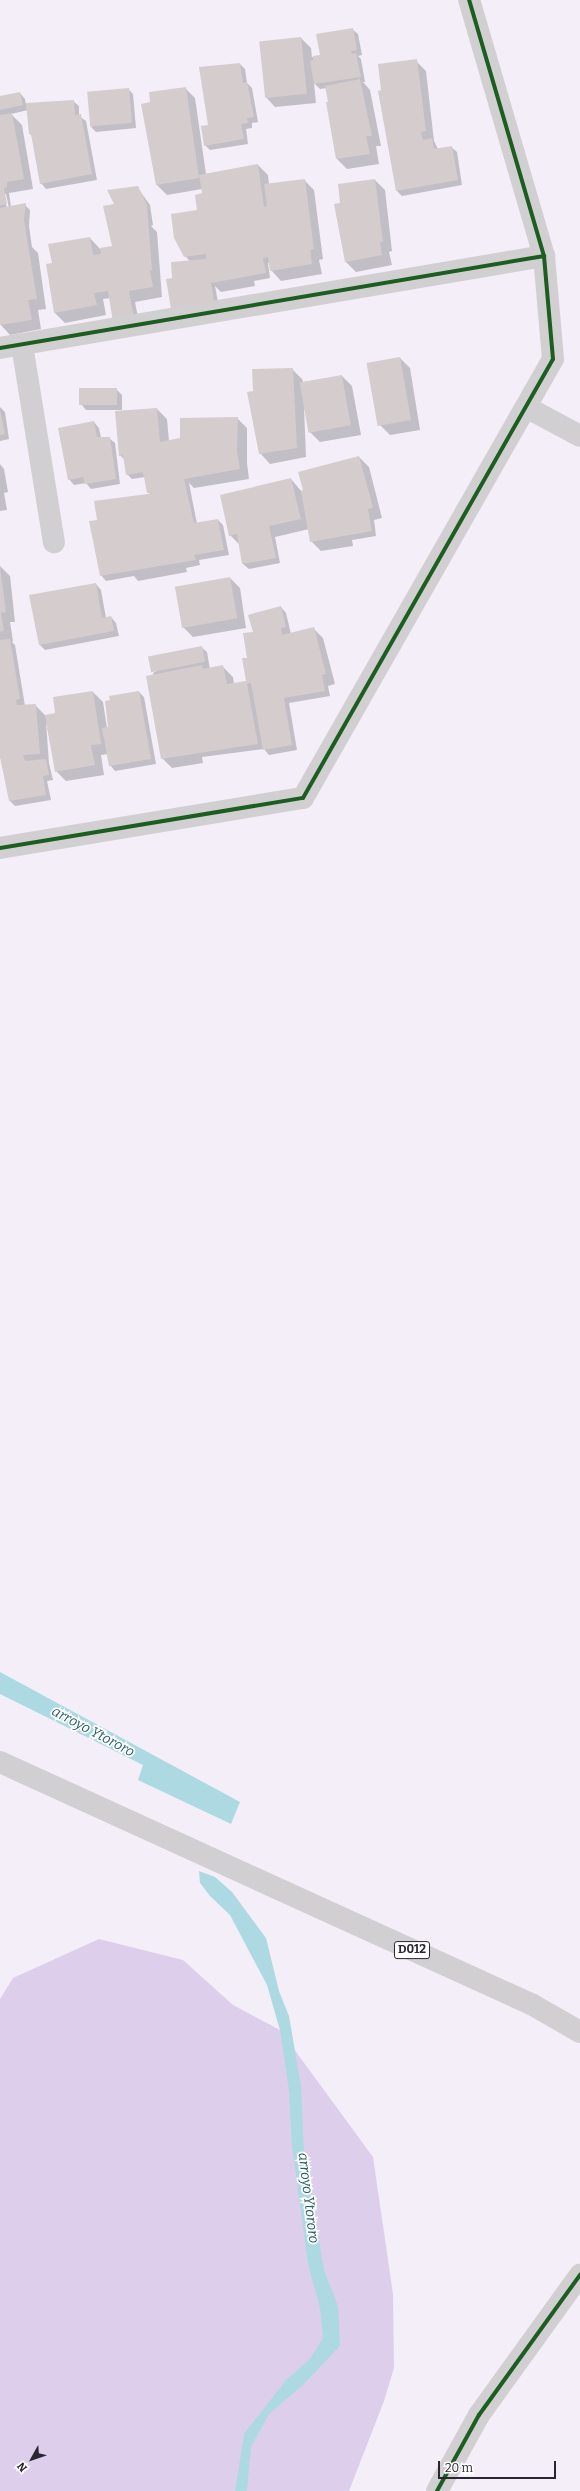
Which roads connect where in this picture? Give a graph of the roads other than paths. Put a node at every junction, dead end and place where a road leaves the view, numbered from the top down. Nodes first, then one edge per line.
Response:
1 (469, 0) edge
2 (544, 256) junction
3 (22, 345) junction
4 (0, 348) edge
5 (526, 407) junction
6 (580, 436) edge
7 (54, 542) dead end
8 (0, 848) edge
9 (0, 1762) edge
10 (580, 2032) edge
11 (580, 2275) edge
12 (437, 2491) edge

1 - 2 street
2 - 3 street
2 - 5 street
3 - 4 street
3 - 7 street
5 - 6 street
5 - 8 street
9 - 10 street, D012
11 - 12 street

